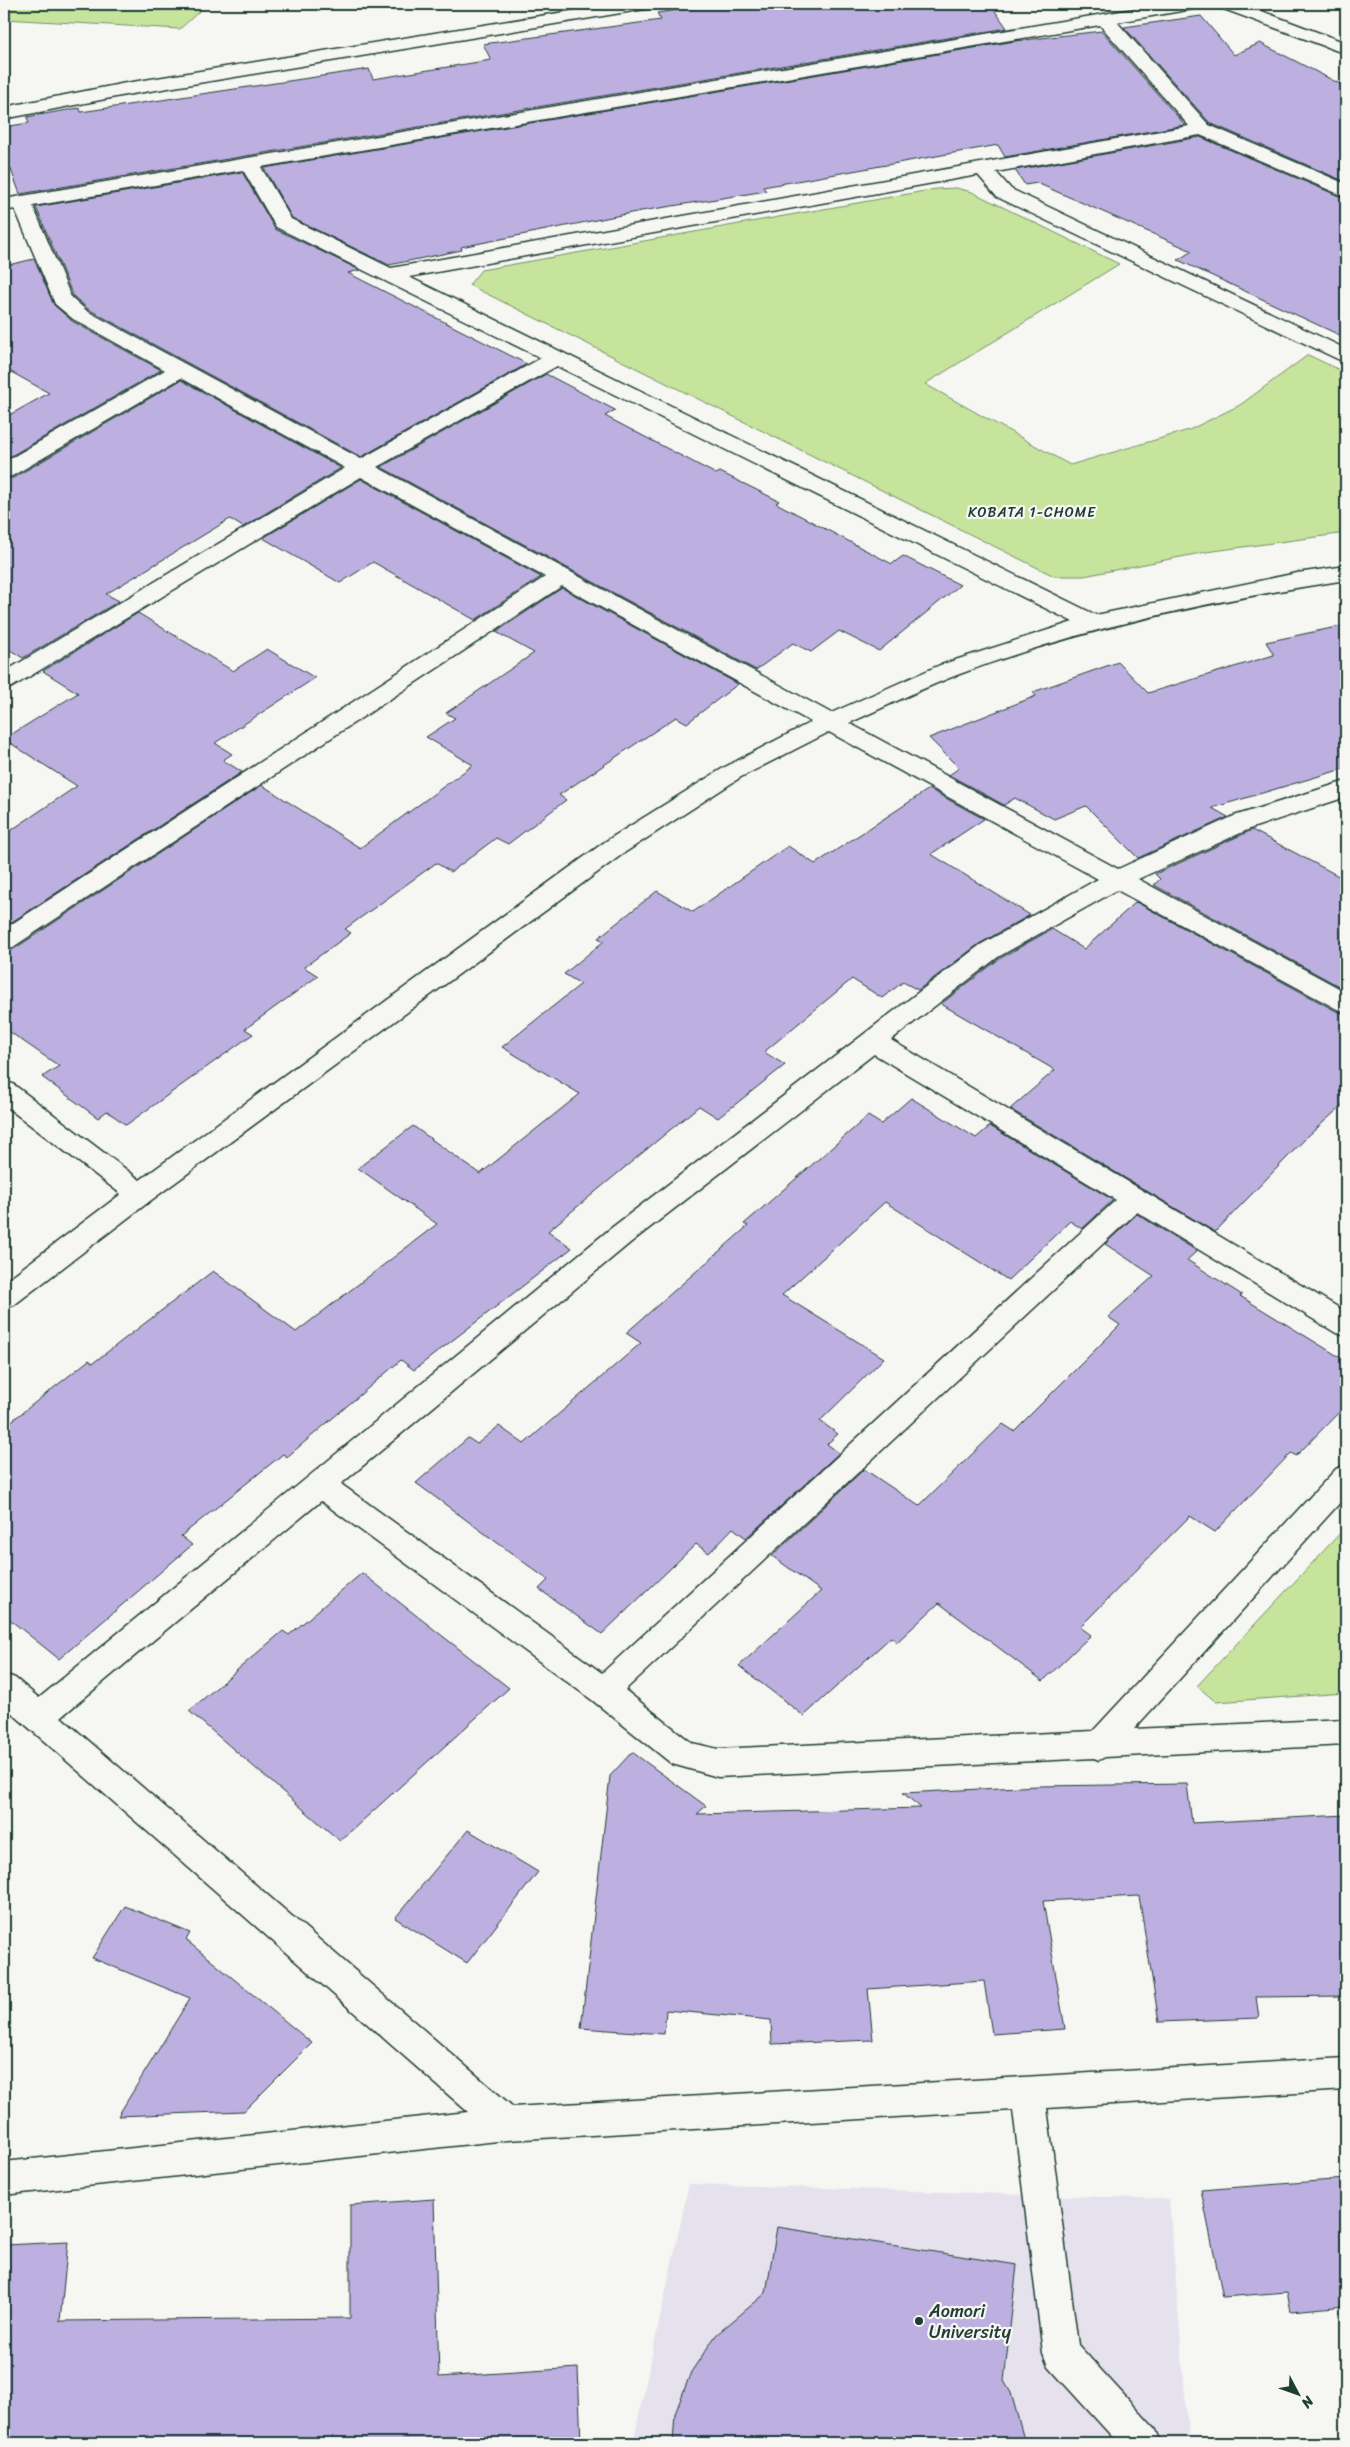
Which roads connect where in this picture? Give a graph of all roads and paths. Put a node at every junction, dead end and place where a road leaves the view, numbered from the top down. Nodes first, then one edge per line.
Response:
1 (645, 4) edge
2 (1193, 4) edge
3 (1227, 4) edge
4 (1104, 18) junction
5 (1346, 49) edge
6 (4, 113) edge
7 (1202, 129) junction
8 (249, 164) junction
9 (982, 168) junction
10 (1346, 191) edge
11 (13, 204) edge
12 (388, 275) junction
13 (1346, 357) edge
14 (556, 358) junction
15 (180, 370) junction
16 (360, 468) junction
17 (4, 471) edge
18 (1346, 573) edge
19 (561, 577) junction
20 (1093, 623) junction
21 (4, 682) edge
22 (829, 723) junction
23 (1346, 789) edge
24 (1117, 879) junction
25 (4, 942) edge
26 (1346, 1003) edge
27 (873, 1041) junction
28 (4, 1091) edge
29 (140, 1194) junction
30 (1135, 1198) junction
31 (4, 1297) edge
32 (1346, 1325) edge
33 (1346, 1477) edge
34 (321, 1485) junction
35 (4, 1687) edge
36 (603, 1691) junction
37 (39, 1717) junction
38 (1346, 1732) edge
39 (1099, 1746) junction
40 (1346, 2074) edge
41 (1028, 2092) junction
42 (507, 2124) junction
43 (4, 2179) edge
44 (1143, 2443) edge

1 - 6 street
2 - 4 street
3 - 5 street
4 - 7 street
4 - 8 street
7 - 9 street
7 - 10 street
8 - 11 street
8 - 12 street
9 - 12 street
9 - 13 street
11 - 15 street
12 - 14 street
14 - 16 street
14 - 20 street
15 - 16 street
15 - 17 street
16 - 19 street
16 - 21 street
18 - 20 street
19 - 22 street
19 - 25 street
20 - 22 street
22 - 24 street
22 - 29 street
23 - 24 street
24 - 26 street
24 - 27 street
27 - 30 street
27 - 34 street
28 - 29 street
29 - 31 street
30 - 32 street
30 - 36 street
33 - 39 street
34 - 36 street
34 - 37 street
35 - 37 street
36 - 39 street
37 - 42 street
38 - 39 street
40 - 41 street
41 - 42 street
41 - 44 street
42 - 43 street

